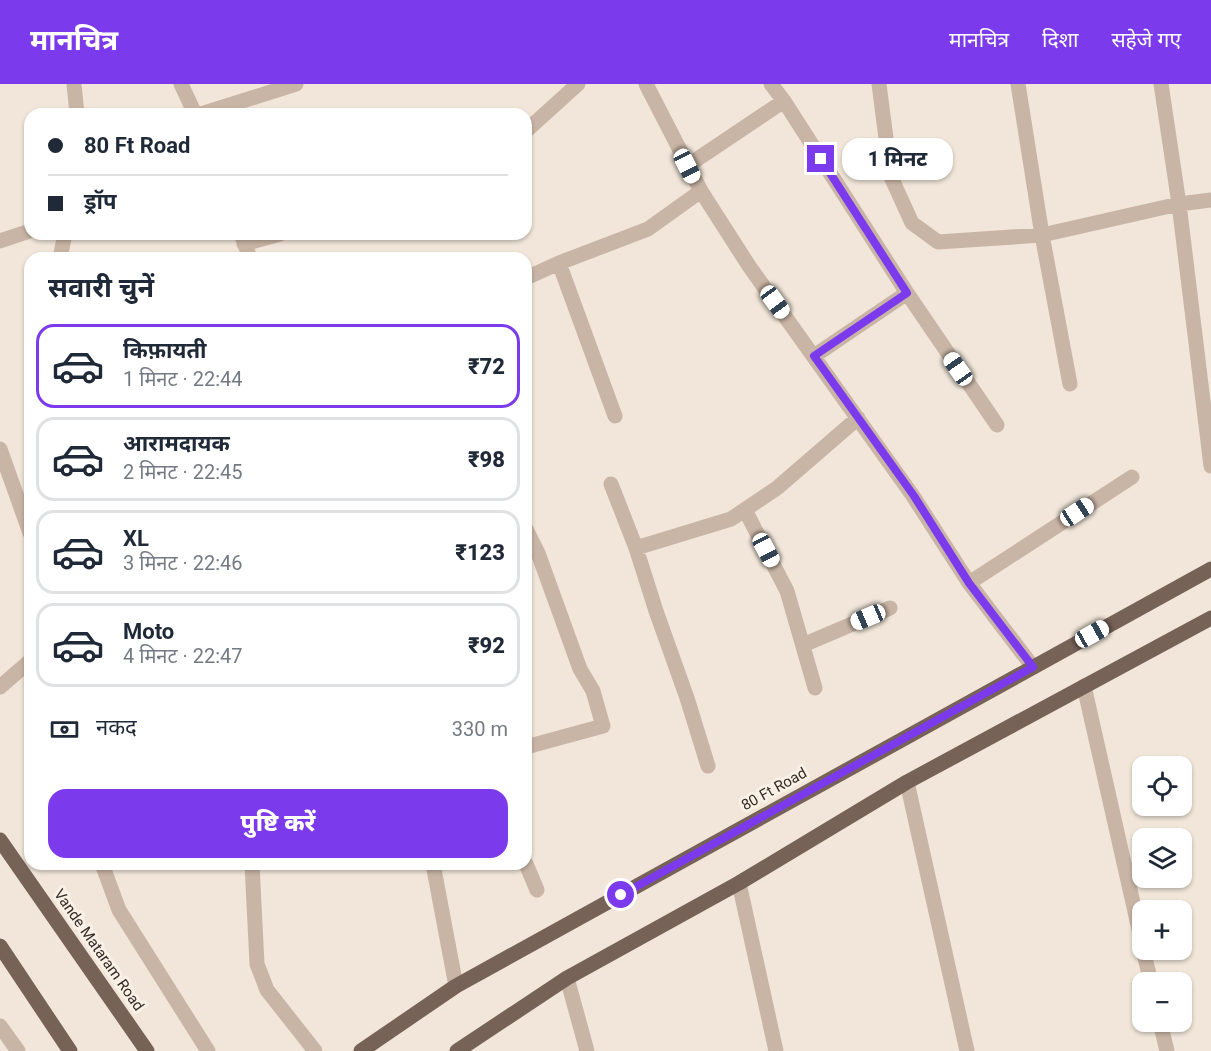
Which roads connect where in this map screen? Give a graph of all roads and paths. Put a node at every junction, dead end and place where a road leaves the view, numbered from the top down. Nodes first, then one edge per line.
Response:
1 (74, 84) edge
2 (181, 84) edge
3 (296, 84) edge
4 (578, 84) edge
5 (646, 84) edge
6 (771, 84) edge
7 (879, 84) edge
8 (1018, 84) edge
9 (1161, 84) edge
10 (784, 101) junction
11 (76, 108) edge
12 (192, 108) edge
13 (220, 108) edge
14 (532, 125) edge
15 (687, 166) junction
16 (700, 191) junction
17 (1211, 200) edge
18 (1179, 204) junction
19 (24, 233) edge
20 (1042, 236) junction
21 (261, 240) edge
22 (0, 241) edge
23 (245, 245) edge
24 (559, 263) junction
25 (532, 275) edge
26 (907, 293) junction
27 (814, 356) junction
28 (1070, 384) dead end
29 (615, 416) dead end
30 (858, 418) junction
31 (997, 425) dead end
32 (0, 449) edge
33 (1211, 466) edge
34 (1132, 477) dead end
35 (611, 484) dead end
36 (745, 510) junction
37 (24, 516) edge
38 (532, 541) edge
39 (636, 548) junction
40 (1211, 569) edge
41 (969, 583) junction
42 (890, 608) dead end
43 (1211, 618) edge
44 (802, 645) junction
45 (24, 666) edge
46 (1033, 667) junction
47 (1084, 686) junction
48 (0, 687) edge
49 (815, 688) dead end
50 (532, 745) edge
51 (708, 766) dead end
52 (907, 782) junction
53 (0, 840) edge
54 (104, 870) edge
55 (252, 870) edge
56 (434, 870) edge
57 (529, 870) edge
58 (739, 883) junction
59 (537, 890) dead end
60 (1132, 900) edge
61 (0, 946) edge
62 (567, 978) junction
63 (456, 986) junction
64 (0, 1026) edge
65 (1162, 1032) edge
66 (18, 1051) edge
67 (70, 1051) edge
68 (147, 1051) edge
69 (208, 1051) edge
70 (315, 1051) edge
71 (361, 1051) edge
72 (457, 1051) edge
73 (587, 1051) edge
74 (776, 1051) edge
75 (967, 1051) edge
76 (1167, 1051) edge

1 - 11 street
2 - 12 street
3 - 13 street
4 - 14 street
5 - 15 street
6 - 10 street
7 - 20 street
8 - 20 street
9 - 18 street
10 - 15 street
10 - 26 street
15 - 16 street
16 - 24 street
16 - 27 street
17 - 18 street
18 - 20 street
18 - 33 street
19 - 22 street
20 - 28 street
21 - 23 street
24 - 25 street
24 - 29 street
26 - 27 street
26 - 31 street
27 - 30 street
30 - 36 street
30 - 41 street
32 - 37 street
34 - 41 street
35 - 39 street
36 - 39 street
36 - 44 street
38 - 50 street
39 - 51 street
40 - 46 main road, 80 Ft Road
41 - 46 street
42 - 44 street
43 - 47 main road
44 - 49 street
45 - 48 street
46 - 63 main road, 80 Ft Road
47 - 52 main road
47 - 60 street
52 - 58 main road
52 - 75 street
53 - 68 main road, Vande Mataram Road
54 - 69 street
55 - 70 street
56 - 63 street
57 - 59 street
58 - 62 main road
58 - 74 street
61 - 67 main road
62 - 72 main road
62 - 73 street
63 - 71 main road, 80 Ft Road
64 - 66 street
65 - 76 street

